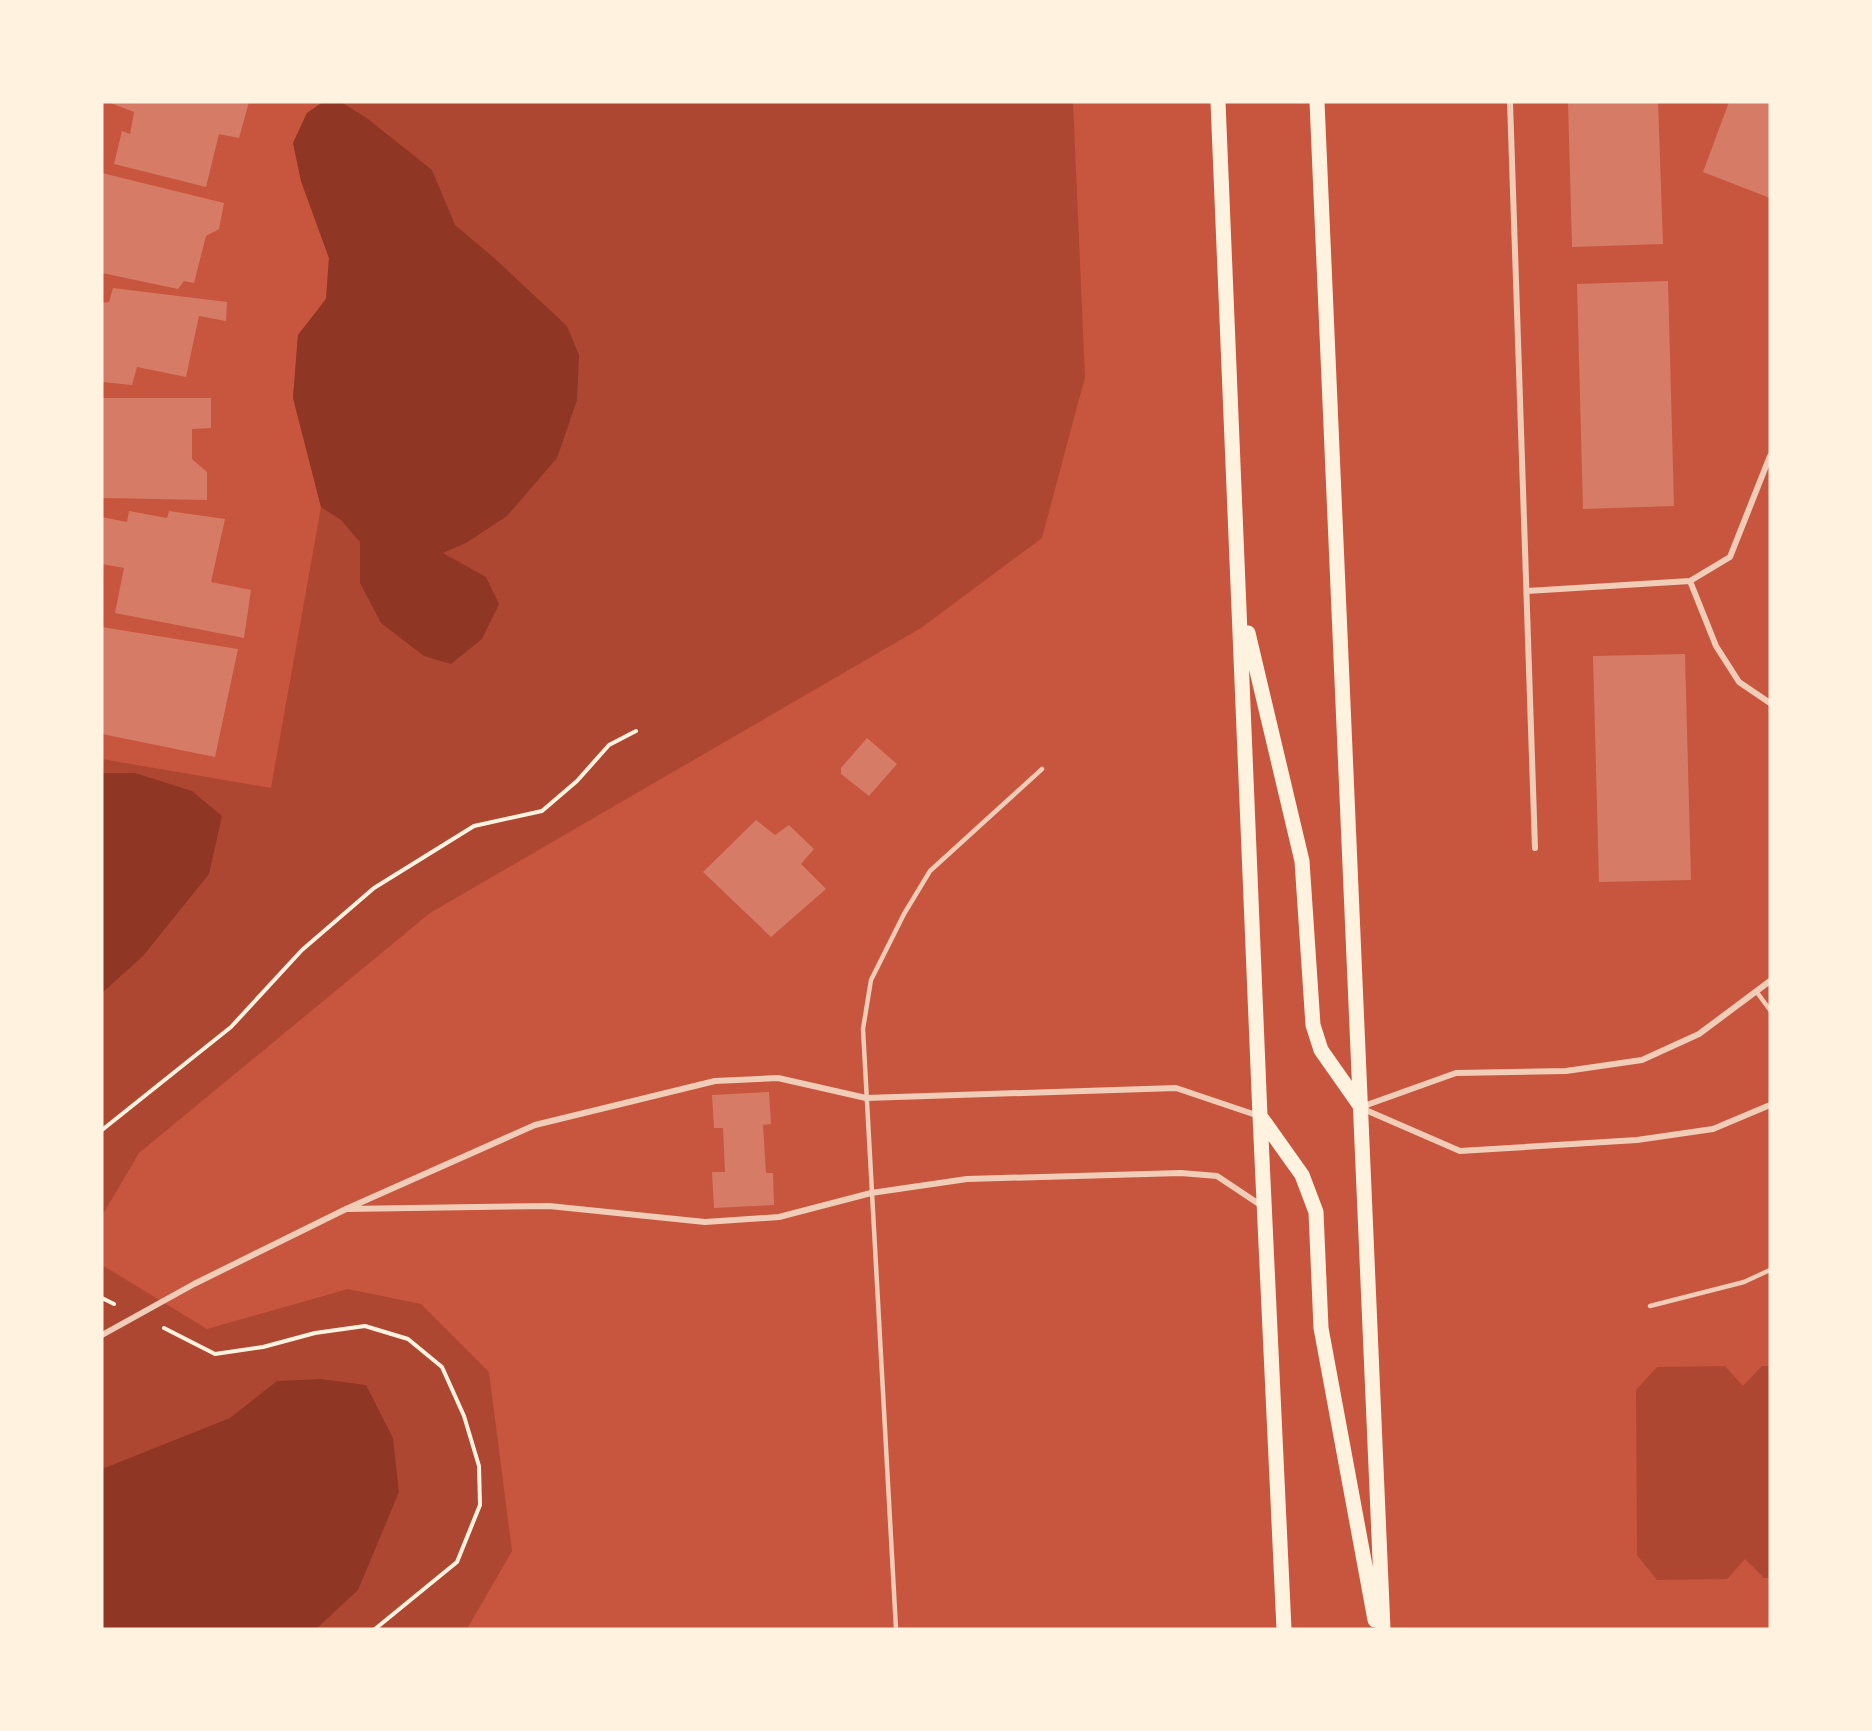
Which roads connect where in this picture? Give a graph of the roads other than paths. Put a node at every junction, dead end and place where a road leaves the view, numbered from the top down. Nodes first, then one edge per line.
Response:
1 (1218, 102) edge
2 (1317, 102) edge
3 (1510, 102) edge
4 (1770, 456) edge
5 (1690, 581) junction
6 (1527, 591) junction
7 (1239, 598) junction
8 (1770, 703) edge
9 (1042, 769) dead end
10 (1535, 848) dead end
11 (1770, 981) edge
12 (1756, 991) junction
13 (1770, 1010) edge
14 (866, 1098) junction
15 (1770, 1105) edge
16 (1361, 1107) junction
17 (1260, 1116) junction
18 (871, 1192) junction
19 (1264, 1208) junction
20 (346, 1209) junction
21 (1770, 1270) edge
22 (1650, 1306) dead end
23 (102, 1335) edge
24 (896, 1629) edge
25 (1284, 1629) edge
26 (1377, 1629) edge
27 (1383, 1629) edge

1 - 7 main road
2 - 16 main road
3 - 6 street
4 - 5 street
5 - 6 street
5 - 8 street
6 - 10 street
7 - 16 main road
7 - 17 main road
9 - 14 lane
11 - 12 street
12 - 13 lane
12 - 16 street
14 - 17 street
14 - 18 lane
14 - 20 street
15 - 16 street
16 - 27 main road
17 - 19 main road
17 - 26 main road
18 - 19 street
18 - 20 street
18 - 24 lane
19 - 25 main road
20 - 23 street
21 - 22 lane

